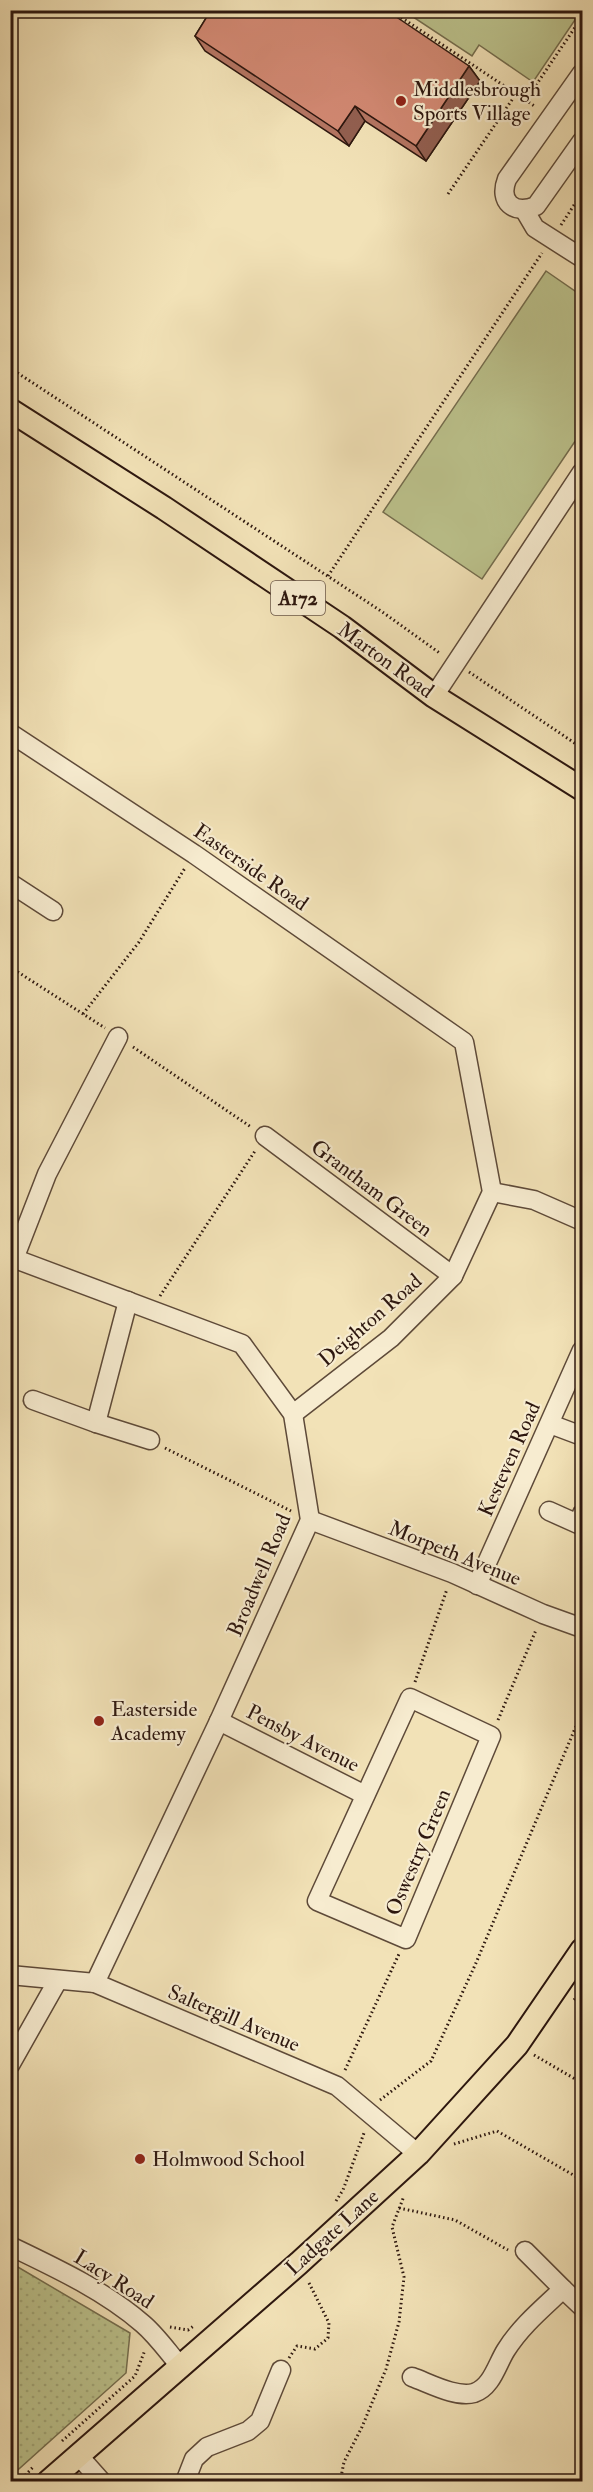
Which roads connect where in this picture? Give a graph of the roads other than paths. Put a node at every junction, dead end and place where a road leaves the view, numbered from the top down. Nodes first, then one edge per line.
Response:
1 (582, 73) edge
2 (582, 141) edge
3 (525, 211) junction
4 (582, 258) edge
5 (10, 410) edge
6 (582, 472) edge
7 (434, 696) junction
8 (10, 734) edge
9 (582, 789) edge
10 (10, 883) edge
11 (53, 911) dead end
12 (118, 1037) road end
13 (265, 1136) road end
14 (492, 1192) junction
15 (582, 1221) edge
16 (12, 1258) edge
17 (453, 1276) junction
18 (128, 1301) junction
19 (582, 1350) edge
20 (33, 1400) dead end
21 (293, 1414) junction
22 (96, 1423) junction
23 (550, 1424) junction
24 (582, 1436) edge
25 (150, 1440) road end
26 (549, 1511) dead end
27 (582, 1514) edge
28 (310, 1520) junction
29 (477, 1585) junction
30 (582, 1628) edge
31 (219, 1721) junction
32 (365, 1795) junction
33 (582, 1950) edge
34 (10, 1975) edge
35 (58, 1980) junction
36 (95, 1983) junction
37 (10, 2065) edge
38 (418, 2154) junction
39 (10, 2246) edge
40 (525, 2251) road end
41 (563, 2289) junction
42 (582, 2307) edge
43 (180, 2366) junction
44 (281, 2370) road end
45 (412, 2378) dead end
46 (78, 2455) junction
47 (48, 2481) edge
48 (102, 2481) edge
49 (185, 2481) edge

1 - 3 street
2 - 3 street
3 - 4 street
5 - 7 main road, Marton Road / A172
6 - 7 street
7 - 9 main road, Marton Road / A172
8 - 14 street, Easterside Road
10 - 11 street
12 - 16 street
13 - 17 street, Grantham Green
14 - 15 street
14 - 17 street, Deighton Road
16 - 18 street, Broadwell Road
17 - 21 street, Deighton Road
18 - 21 street, Broadwell Road
18 - 22 street
19 - 23 street, Kesteven Road
20 - 22 street
21 - 28 street, Broadwell Road
22 - 25 street
23 - 24 street
23 - 29 street, Kesteven Road
26 - 27 street
28 - 29 street, Morpeth Avenue
28 - 31 street, Broadwell Road
29 - 30 street, Morpeth Avenue
31 - 32 street, Pensby Avenue
31 - 36 street, Broadwell Road
32 - 32 street, Oswestry Green
33 - 38 main road, Ladgate Lane
34 - 35 street, Saltergill Avenue
35 - 36 street, Saltergill Avenue
35 - 37 street
36 - 38 street, Saltergill Avenue
38 - 43 main road, Ladgate Lane
39 - 43 street, Lacy Road
40 - 41 street
41 - 42 street
41 - 45 street
43 - 46 main road, Ladgate Lane
44 - 49 street
46 - 47 main road, Ladgate Lane
46 - 48 street

